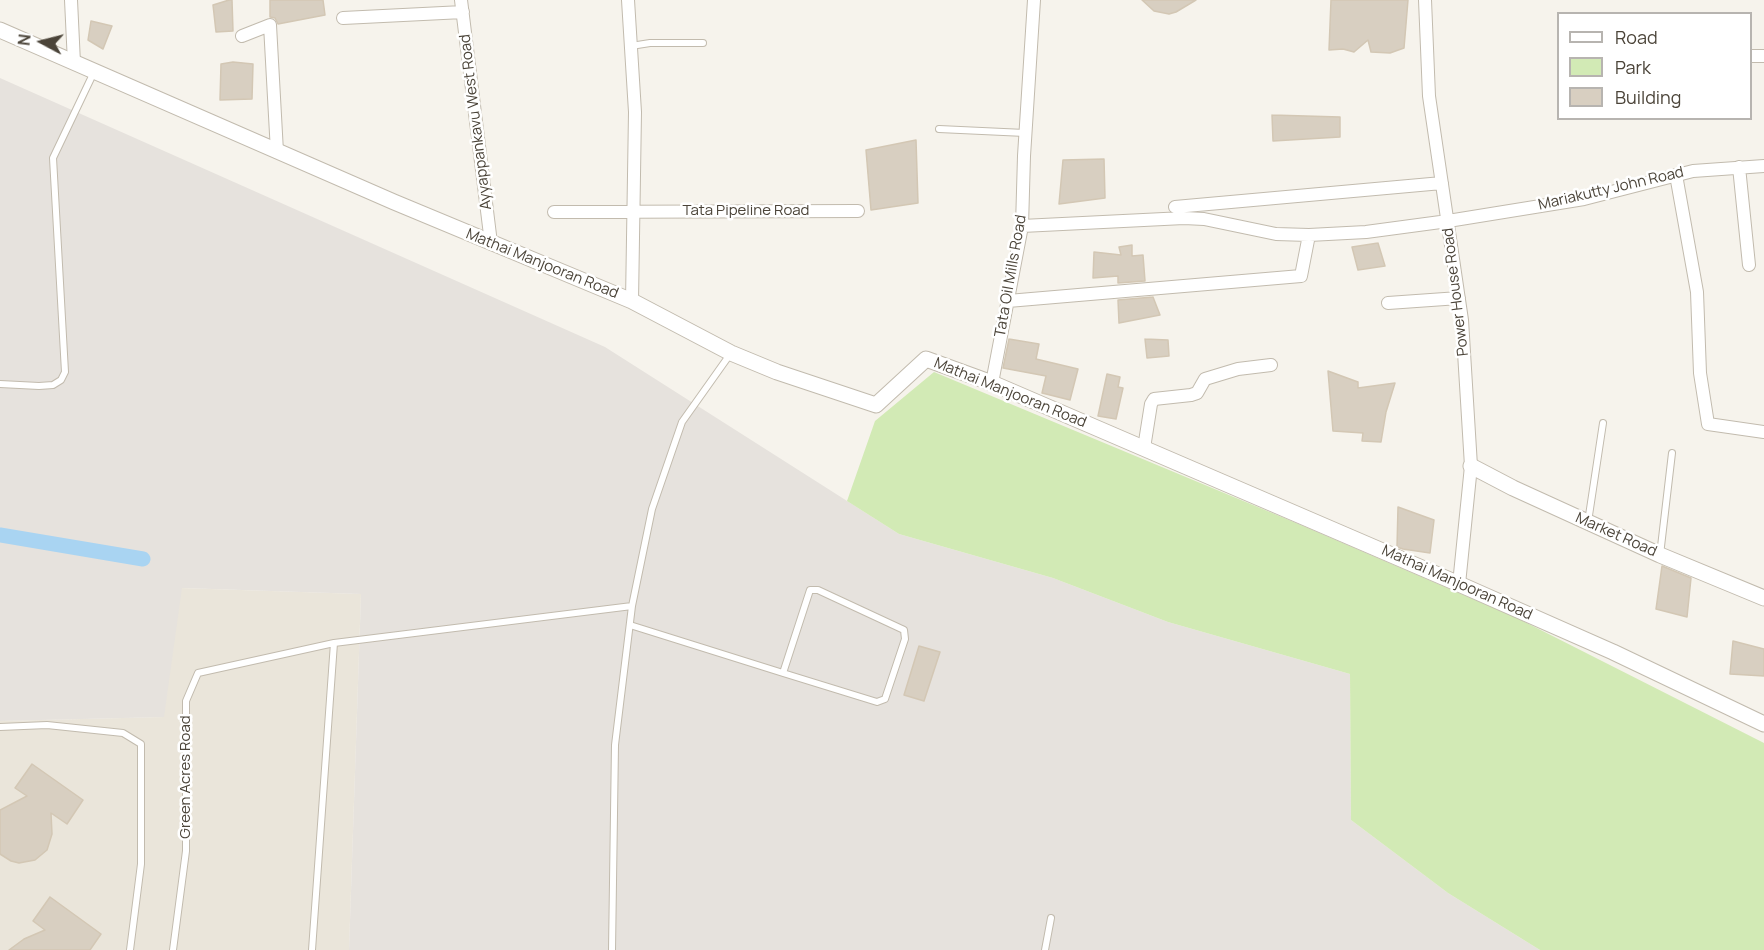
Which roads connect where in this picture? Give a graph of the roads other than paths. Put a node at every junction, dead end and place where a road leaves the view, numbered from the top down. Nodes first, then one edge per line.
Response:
1 (70, 0) edge
2 (628, 0) edge
3 (1034, 0) edge
4 (1425, 0) edge
5 (462, 6) edge
6 (343, 18) dead end
7 (0, 30) edge
8 (242, 36) dead end
9 (703, 43) dead end
10 (631, 46) junction
11 (74, 63) junction
12 (94, 72) junction
13 (939, 129) dead end
14 (1026, 133) junction
15 (277, 152) junction
16 (1764, 166) edge
17 (1739, 167) junction
18 (1676, 175) junction
19 (1442, 183) junction
20 (1175, 207) dead end
21 (633, 211) junction
22 (858, 211) dead end
23 (554, 212) dead end
24 (1448, 221) junction
25 (1022, 226) junction
26 (1309, 235) junction
27 (490, 243) junction
28 (1749, 265) dead end
29 (1459, 298) junction
30 (632, 301) junction
31 (1008, 301) junction
32 (1389, 303) dead end
33 (731, 353) junction
34 (1271, 365) dead end
35 (992, 383) junction
36 (0, 384) edge
37 (1603, 423) dead end
38 (1764, 432) edge
39 (1144, 448) junction
40 (1672, 453) dead end
41 (1471, 466) junction
42 (1588, 523) junction
43 (1660, 555) junction
44 (1460, 584) junction
45 (1764, 598) edge
46 (632, 606) junction
47 (630, 625) junction
48 (334, 643) junction
49 (783, 672) junction
50 (1764, 724) edge
51 (0, 727) edge
52 (1051, 918) dead end
53 (130, 950) edge
54 (173, 950) edge
55 (312, 950) edge
56 (612, 950) edge
57 (1045, 950) edge

1 - 11 street
2 - 10 street
3 - 14 street, Tata Oil Mills Road
4 - 19 street, Power House Road
5 - 6 street
5 - 27 street, Ayyappankavu West Road
7 - 11 street, Mathai Manjooran Road
8 - 15 street
9 - 10 lane
10 - 21 street
11 - 12 street, Mathai Manjooran Road
12 - 15 street, Mathai Manjooran Road
12 - 36 lane
13 - 14 lane
14 - 25 street, Tata Oil Mills Road
15 - 27 street, Mathai Manjooran Road
16 - 17 street, Mariakutty John Road
17 - 18 street, Mariakutty John Road
17 - 28 street
18 - 24 street, Mariakutty John Road
18 - 38 street
19 - 20 street
19 - 24 street, Power House Road
21 - 22 street, Tata Pipeline Road
21 - 23 street, Tata Pipeline Road
21 - 30 street
24 - 26 street, Mariakutty John Road
24 - 29 street, Power House Road
25 - 26 street, Mariakutty John Road
25 - 31 street, Tata Oil Mills Road
26 - 31 street
27 - 30 street, Mathai Manjooran Road
29 - 32 street
29 - 41 street, Power House Road
30 - 33 street, Mathai Manjooran Road
31 - 35 street, Tata Oil Mills Road
33 - 35 street, Mathai Manjooran Road
33 - 46 lane
34 - 39 street
35 - 39 street, Mathai Manjooran Road
37 - 42 lane
39 - 44 street, Mathai Manjooran Road
40 - 43 lane
41 - 42 street, Market Road
41 - 44 street, Power House Road
42 - 43 street, Market Road
43 - 45 street, Market Road
44 - 50 street, Mathai Manjooran Road
46 - 47 lane
46 - 48 lane, Green Acres Road
47 - 49 lane
47 - 56 lane
48 - 54 lane, Green Acres Road
48 - 55 lane
49 - 49 lane
51 - 53 lane
52 - 57 lane

